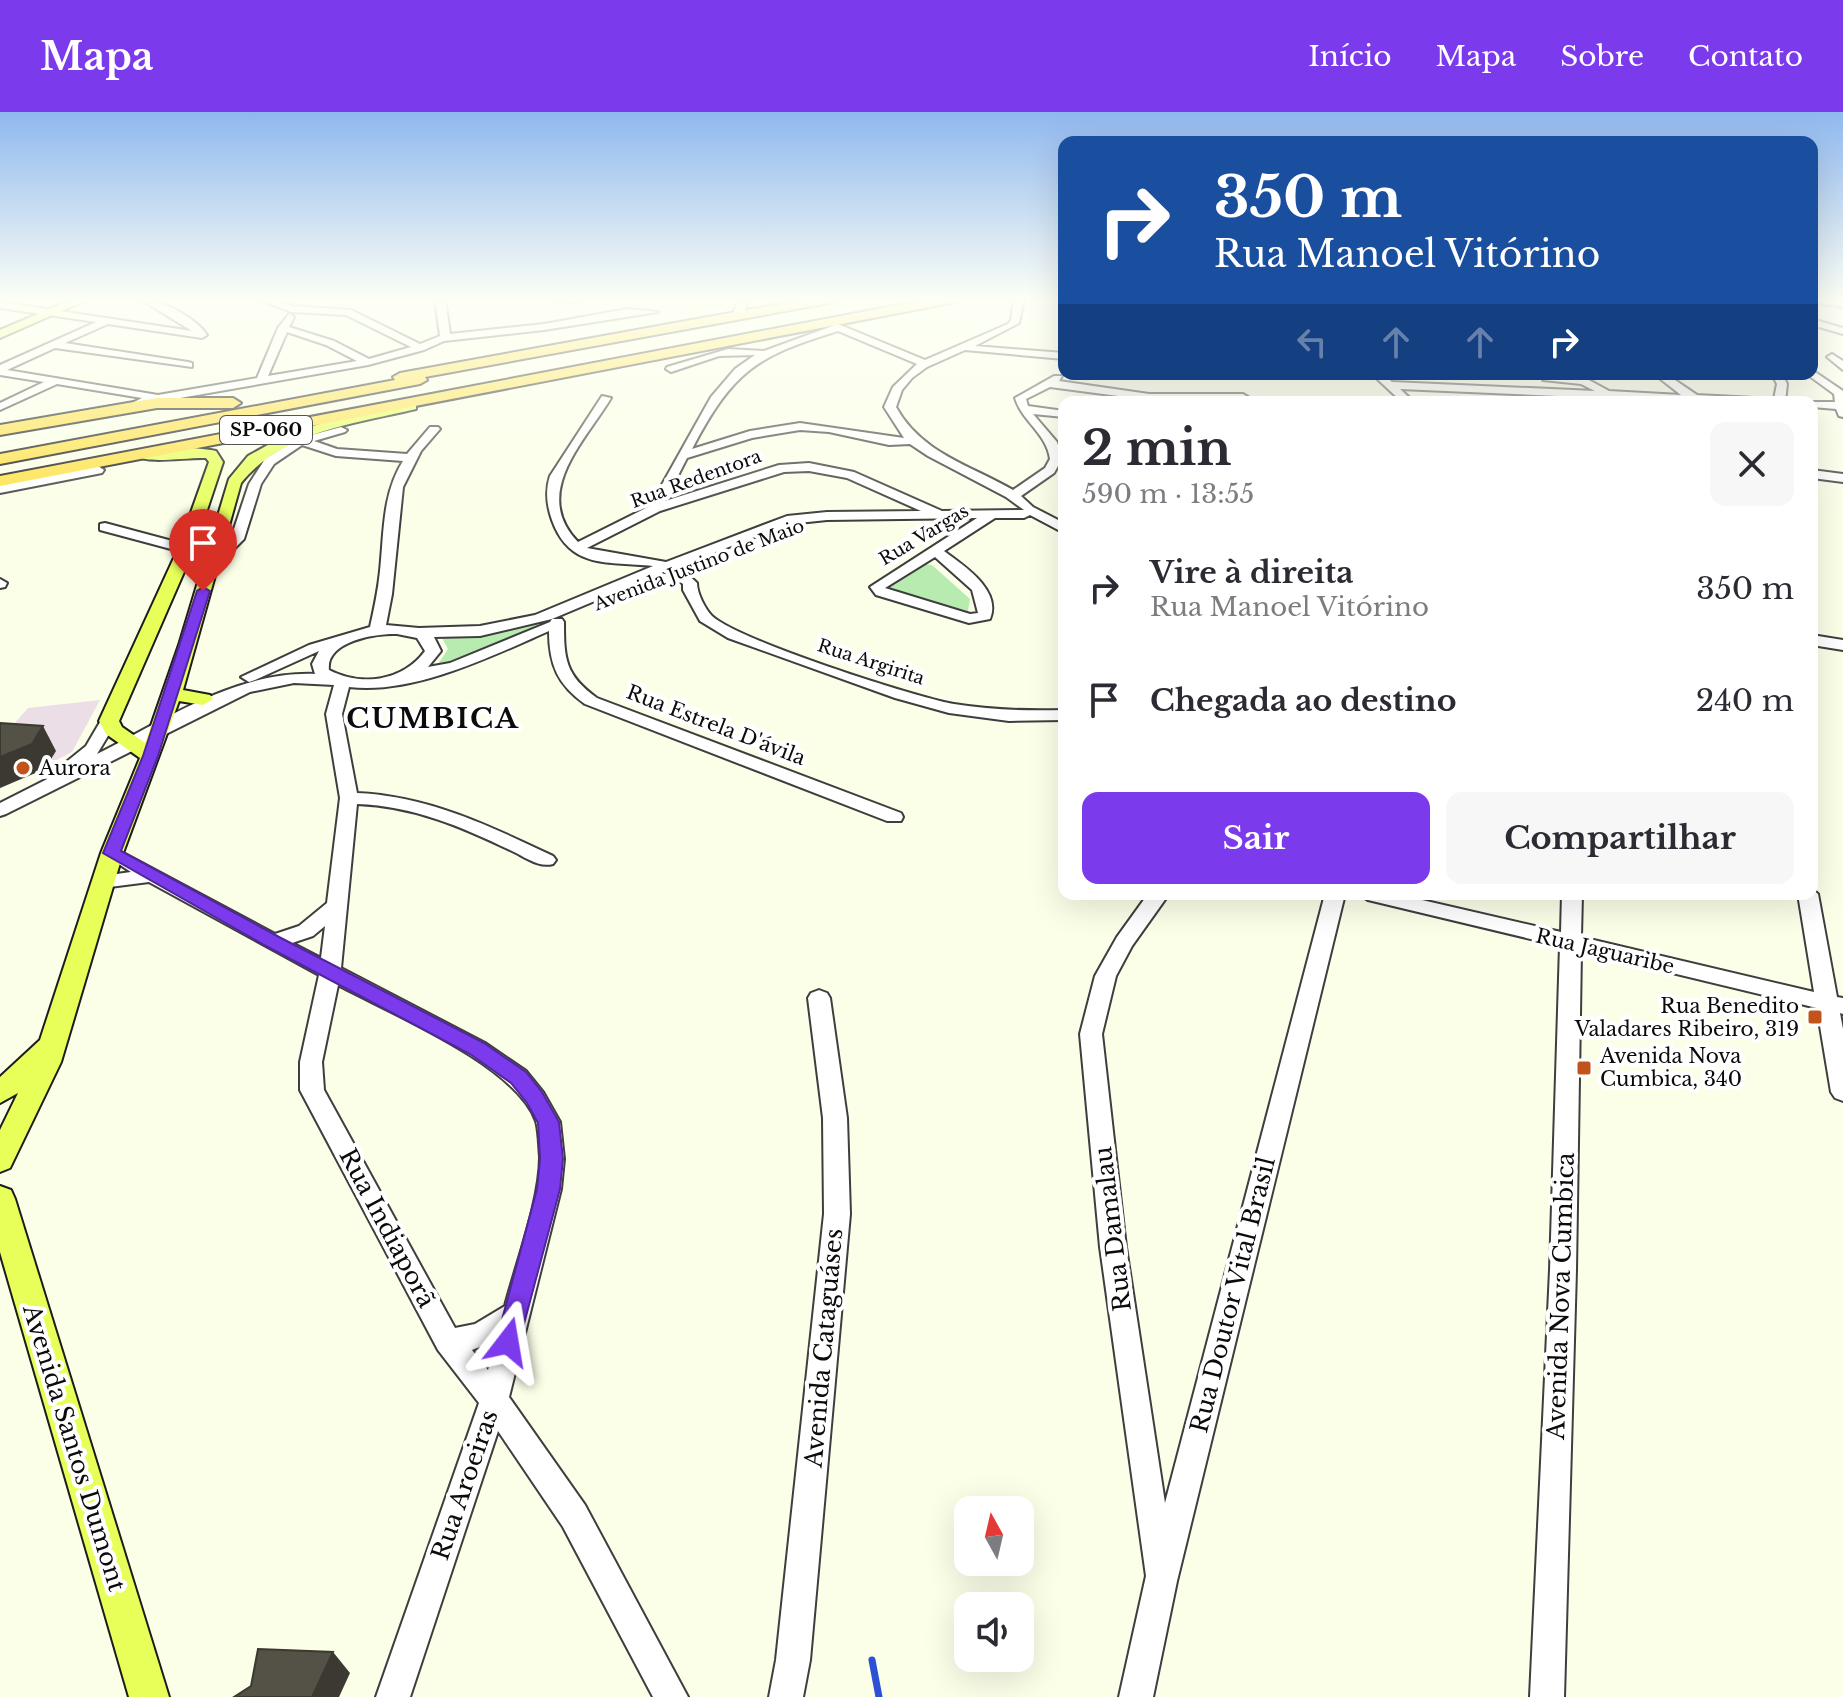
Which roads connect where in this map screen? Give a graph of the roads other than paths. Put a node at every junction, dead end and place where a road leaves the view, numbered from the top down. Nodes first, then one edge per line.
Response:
1 (15, 373) edge
2 (142, 373) edge
3 (183, 373) edge
4 (264, 373) edge
5 (312, 373) edge
6 (421, 373) edge
7 (457, 373) edge
8 (491, 373) edge
9 (521, 373) edge
10 (564, 373) edge
11 (740, 373) edge
12 (910, 373) edge
13 (1818, 377) edge
14 (1058, 378) edge
15 (1383, 380) edge
16 (1433, 380) edge
17 (1576, 380) edge
18 (1667, 380) edge
19 (56, 381) junction
20 (260, 383) junction
21 (1047, 383) junction
22 (176, 384) junction
23 (1388, 385) junction
24 (1437, 386) junction
25 (479, 389) junction
26 (1841, 392) edge
27 (1610, 395) junction
28 (1142, 396) edge
29 (1401, 396) edge
30 (1438, 396) edge
31 (1541, 396) edge
32 (1594, 396) edge
33 (1627, 396) edge
34 (1689, 396) edge
35 (606, 398) dead end
36 (1818, 405) edge
37 (0, 407) edge
38 (1023, 409) junction
39 (1842, 410) edge
40 (1058, 413) edge
41 (434, 429) dead end
42 (341, 430) dead end
43 (902, 430) junction
44 (0, 431) edge
45 (863, 436) junction
46 (694, 437) junction
47 (736, 439) junction
48 (102, 440) junction
49 (913, 440) junction
50 (301, 441) junction
51 (895, 443) junction
52 (932, 453) junction
53 (685, 455) junction
54 (408, 458) junction
55 (0, 459) edge
56 (0, 466) edge
57 (52, 470) junction
58 (98, 470) dead end
59 (0, 473) edge
60 (1818, 475) edge
61 (1843, 478) edge
62 (0, 481) edge
63 (0, 489) edge
64 (1021, 507) junction
65 (655, 508) junction
66 (920, 512) junction
67 (988, 517) junction
68 (1058, 525) edge
69 (105, 527) dead end
70 (186, 549) junction
71 (575, 549) junction
72 (937, 552) junction
73 (211, 564) junction
74 (666, 569) junction
75 (385, 596) junction
76 (557, 622) junction
77 (377, 631) junction
78 (414, 632) junction
79 (353, 636) junction
80 (517, 641) junction
81 (1818, 641) edge
82 (557, 642) junction
83 (1843, 645) edge
84 (395, 679) junction
85 (337, 681) junction
86 (373, 683) junction
87 (170, 694) junction
88 (203, 699) junction
89 (335, 702) junction
90 (1058, 715) edge
91 (109, 721) junction
92 (160, 726) junction
93 (142, 750) junction
94 (349, 798) junction
95 (0, 800) edge
96 (0, 810) edge
97 (894, 817) dead end
98 (112, 853) junction
99 (546, 860) dead end
100 (152, 875) junction
101 (102, 882) junction
102 (1154, 900) edge
103 (1333, 900) edge
104 (1393, 900) edge
105 (1572, 900) edge
106 (1810, 900) edge
107 (334, 908) junction
108 (273, 942) junction
109 (1570, 943) junction
110 (330, 971) junction
111 (819, 998) dead end
112 (1836, 1004) edge
113 (52, 1041) junction
114 (0, 1092) edge
115 (1843, 1092) edge
116 (0, 1160) edge
117 (0, 1199) edge
118 (516, 1313) junction
119 (448, 1341) junction
120 (494, 1400) junction
121 (1161, 1581) junction
122 (149, 1697) edge
123 (393, 1697) edge
124 (671, 1697) edge
125 (786, 1697) edge
126 (1136, 1697) edge
127 (1547, 1697) edge

1 - 19 street
2 - 22 street
3 - 22 street
4 - 20 street
5 - 20 street
6 - 44 highway
7 - 48 highway, SP-060
8 - 56 highway, SP-060
9 - 59 highway, SP-060
10 - 25 highway, SP-060
11 - 46 street
12 - 43 street
13 - 26 street
14 - 21 street
15 - 23 street
16 - 24 street
17 - 27 street
18 - 34 street
19 - 22 street
19 - 37 street
20 - 22 street
21 - 28 street
21 - 38 street
22 - 44 street
23 - 24 street
23 - 29 street
24 - 30 street
24 - 31 street
25 - 57 highway, SP-060
25 - 73 main road
26 - 39 street
27 - 32 street
27 - 33 street
35 - 71 street
36 - 39 street
38 - 40 street
38 - 64 street
41 - 54 street
42 - 50 street
43 - 45 street
43 - 49 street
44 - 48 highway
45 - 47 street
45 - 51 street
46 - 47 street
46 - 53 street
47 - 53 street
48 - 55 highway, SP-060
49 - 51 street
49 - 52 street
50 - 54 street
50 - 73 street
51 - 52 street
52 - 64 street
53 - 65 street
54 - 75 street
57 - 62 highway, SP-060
57 - 70 main road
58 - 63 street
60 - 61 street
64 - 67 street
64 - 68 street
65 - 66 street, Rua Redentora
65 - 71 street, Rua Redentora
66 - 67 street
66 - 74 street, Avenida Justino de Maio
67 - 72 street, Rua Vargas
69 - 70 street
70 - 91 main road
71 - 74 street
72 - 72 street, Rua Vargas
73 - 87 main road
74 - 76 street, Avenida Justino de Maio
74 - 78 street, Avenida Justino de Maio
74 - 90 street, Rua Argirita
75 - 77 street
75 - 78 street
76 - 80 street, Avenida Justino de Maio
76 - 82 street, Rua Estrela D'ávila
77 - 78 street, Avenida Justino de Maio
77 - 79 street, Avenida Justino de Maio
78 - 84 street
79 - 85 street
79 - 88 street
80 - 82 street
80 - 84 street, Avenida Justino de Maio
81 - 83 street
82 - 97 street, Rua Estrela D'ávila
84 - 86 street, Avenida Justino de Maio
85 - 86 street
85 - 89 street, Rua Indiaporã
85 - 92 street
86 - 89 street
87 - 88 main road
87 - 92 main road
88 - 92 street
89 - 94 street, Rua Indiaporã
91 - 93 main road
91 - 95 street
92 - 93 main road
93 - 96 street
93 - 98 main road
94 - 99 street
94 - 107 street, Rua Indiaporã
98 - 100 street, Rua Aroeiras
98 - 101 main road
100 - 101 street
100 - 108 street, Rua Aroeiras
101 - 113 main road
102 - 121 street, Rua Damalau
103 - 121 street, Rua Doutor Vital Brasil
104 - 109 street, Rua Jaguaribe
105 - 109 street, Avenida Nova Cumbica
106 - 112 street
107 - 108 street
107 - 110 street, Rua Indiaporã
108 - 110 street, Rua Aroeiras
109 - 112 street, Rua Jaguaribe
109 - 127 street, Avenida Nova Cumbica
110 - 118 street, Rua Aroeiras
110 - 119 street, Rua Indiaporã
111 - 125 street, Avenida Cataguáses
112 - 115 street
113 - 114 main road
113 - 116 main road
117 - 122 main road, Avenida Santos Dumont
118 - 119 street
118 - 120 street, Rua Aroeiras
119 - 120 street, Rua Indiaporã
120 - 123 street, Rua Aroeiras
120 - 124 street, Rua Indiaporã
121 - 126 street, Rua Doutor Vital Brasil

